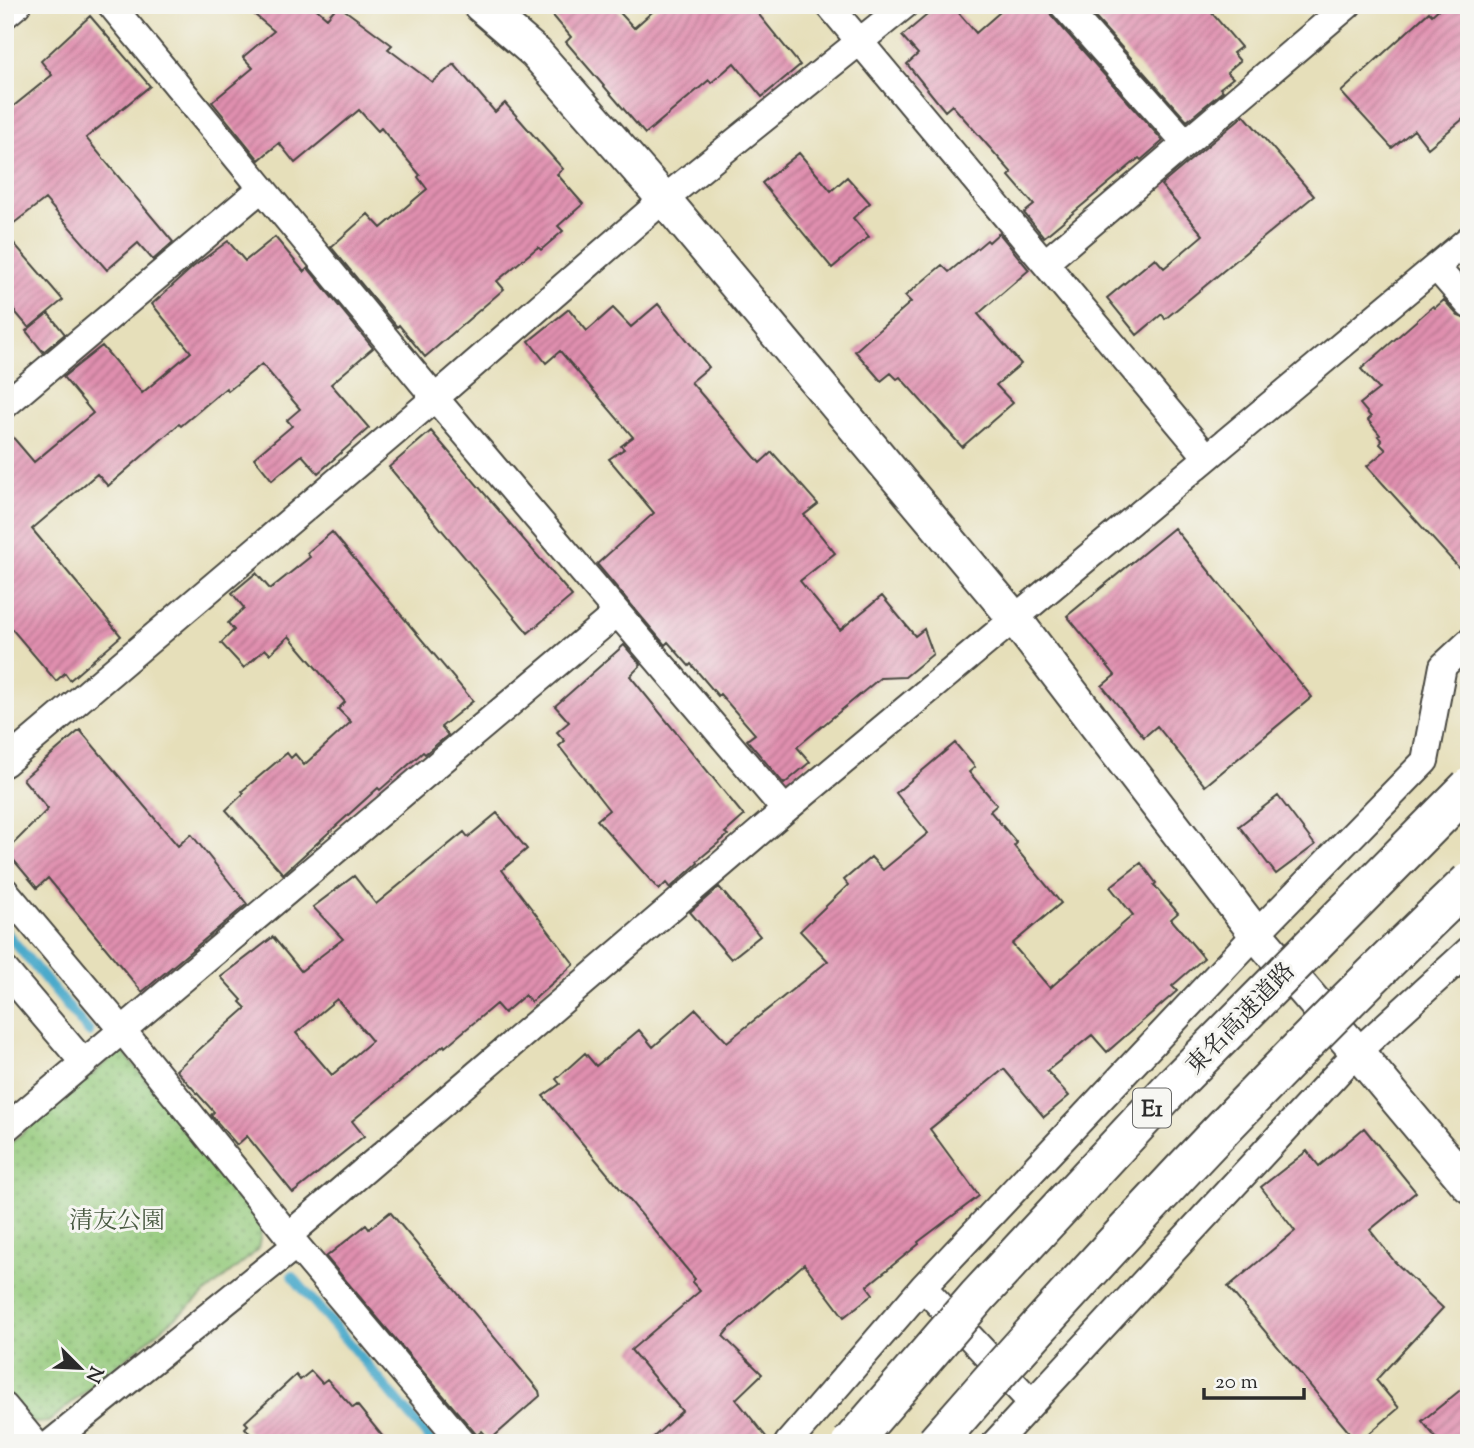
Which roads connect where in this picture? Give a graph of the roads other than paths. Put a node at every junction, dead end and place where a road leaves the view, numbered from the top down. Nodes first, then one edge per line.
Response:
1 (17, 5) edge
2 (111, 5) edge
3 (481, 5) edge
4 (829, 5) edge
5 (905, 5) edge
6 (1063, 5) edge
7 (1348, 5) edge
8 (5, 15) edge
9 (860, 43) junction
10 (1186, 143) junction
11 (262, 188) junction
12 (664, 199) junction
13 (1469, 239) edge
14 (1046, 262) junction
15 (1436, 267) junction
16 (1469, 305) edge
17 (435, 398) junction
18 (5, 405) edge
19 (1208, 457) junction
20 (617, 613) junction
21 (1016, 619) junction
22 (1469, 642) edge
23 (5, 762) edge
24 (1469, 788) edge
25 (785, 810) junction
26 (1469, 882) edge
27 (5, 891) edge
28 (1256, 934) junction
29 (1469, 950) edge
30 (5, 970) edge
31 (123, 1031) junction
32 (1357, 1052) junction
33 (84, 1063) junction
34 (5, 1129) edge
35 (1469, 1186) edge
36 (293, 1240) junction
37 (923, 1287) junction
38 (1031, 1402) junction
39 (5, 1407) edge
40 (35, 1443) edge
41 (51, 1443) edge
42 (463, 1443) edge
43 (788, 1443) edge
44 (851, 1443) edge
45 (936, 1443) edge
46 (995, 1443) edge

1 - 8 street
2 - 11 street
3 - 12 street
4 - 9 street
5 - 9 street
6 - 10 street
7 - 10 street
9 - 12 street
9 - 14 street
10 - 14 street
11 - 17 street
11 - 18 street
12 - 17 street
12 - 21 street
13 - 15 street
14 - 19 street
15 - 16 street
15 - 19 street
17 - 20 street
17 - 23 street
19 - 21 street
20 - 25 street
20 - 31 street
21 - 25 street
21 - 28 street
22 - 28 street
24 - 44 highway, 東名高速道路 / E1, bridge
25 - 36 street
26 - 45 highway, bridge
27 - 31 street
28 - 32 street
28 - 37 street
29 - 32 street
30 - 33 street
31 - 33 street
31 - 36 street
32 - 35 street
32 - 38 street
33 - 34 street
36 - 41 street
36 - 42 street
37 - 38 street
37 - 43 street
38 - 46 street
39 - 40 street

